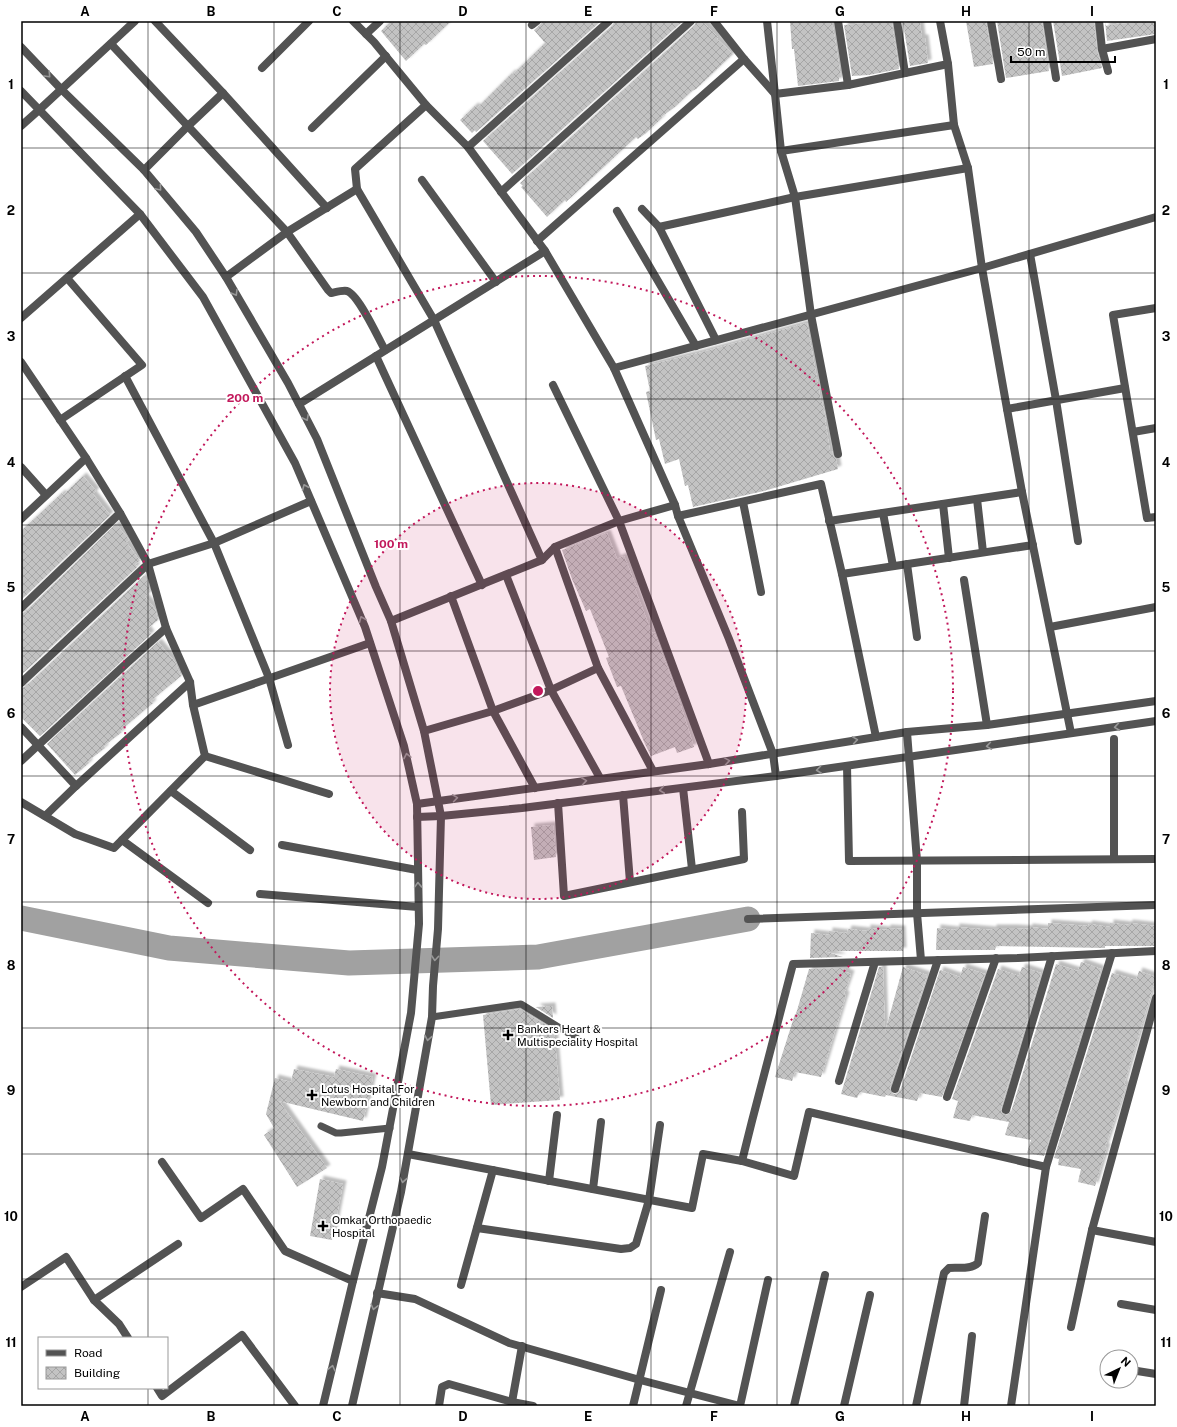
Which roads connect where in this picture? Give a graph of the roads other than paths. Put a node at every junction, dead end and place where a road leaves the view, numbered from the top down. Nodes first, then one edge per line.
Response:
1 (135, 21) edge
2 (155, 21) edge
3 (309, 21) edge
4 (353, 21) edge
5 (380, 21) edge
6 (609, 21) edge
7 (691, 21) edge
8 (714, 21) edge
9 (767, 21) edge
10 (838, 21) edge
11 (897, 21) edge
12 (940, 21) edge
13 (991, 21) edge
14 (1047, 21) edge
15 (1099, 21) edge
16 (366, 34) junction
17 (1156, 40) edge
18 (111, 44) junction
19 (21, 47) edge
20 (1102, 49) junction
21 (386, 56) junction
22 (744, 59) junction
23 (948, 64) junction
24 (262, 68) dead end
25 (1108, 71) dead end
26 (905, 73) junction
27 (1056, 78) dead end
28 (1001, 79) dead end
29 (848, 85) junction
30 (61, 89) junction
31 (21, 91) edge
32 (223, 93) junction
33 (775, 94) junction
34 (426, 105) junction
35 (39, 110) junction
36 (954, 125) junction
37 (21, 126) edge
38 (188, 126) junction
39 (312, 128) dead end
40 (468, 147) junction
41 (781, 151) junction
42 (968, 168) junction
43 (144, 170) junction
44 (422, 180) dead end
45 (357, 188) junction
46 (501, 192) junction
47 (794, 197) junction
48 (327, 208) junction
49 (642, 209) dead end
50 (617, 211) dead end
51 (140, 214) junction
52 (1156, 217) edge
53 (659, 227) junction
54 (287, 232) junction
55 (537, 241) junction
56 (545, 251) junction
57 (1030, 254) junction
58 (982, 268) junction
59 (67, 278) junction
60 (226, 278) junction
61 (496, 282) junction
62 (1156, 308) edge
63 (811, 315) junction
64 (21, 318) edge
65 (434, 320) junction
66 (716, 340) junction
67 (696, 346) junction
68 (385, 350) junction
69 (376, 356) junction
70 (21, 362) edge
71 (614, 368) junction
72 (125, 376) junction
73 (553, 385) dead end
74 (1125, 388) junction
75 (1056, 400) junction
76 (299, 404) junction
77 (1006, 409) junction
78 (60, 420) junction
79 (1156, 428) edge
80 (1133, 432) junction
81 (838, 454) dead end
82 (86, 458) junction
83 (21, 467) edge
84 (1022, 492) junction
85 (46, 495) junction
86 (977, 499) junction
87 (312, 501) junction
88 (743, 502) junction
89 (942, 504) junction
90 (675, 505) junction
91 (120, 513) junction
92 (883, 513) junction
93 (678, 516) junction
94 (1156, 517) edge
95 (21, 519) edge
96 (619, 521) junction
97 (829, 521) junction
98 (1078, 541) dead end
99 (214, 543) junction
100 (1033, 545) junction
101 (555, 547) junction
102 (983, 552) junction
103 (949, 558) junction
104 (542, 560) junction
105 (148, 564) junction
106 (907, 564) junction
107 (893, 566) junction
108 (842, 574) junction
109 (506, 575) junction
110 (964, 580) dead end
111 (482, 585) junction
112 (761, 592) dead end
113 (451, 596) junction
114 (1156, 607) edge
115 (21, 608) edge
116 (391, 621) junction
117 (1050, 627) junction
118 (166, 628) junction
119 (917, 637) dead end
120 (370, 643) junction
121 (598, 668) junction
122 (268, 678) junction
123 (190, 682) junction
124 (21, 684) edge
125 (551, 690) junction
126 (1156, 701) edge
127 (193, 705) junction
128 (493, 711) junction
129 (1068, 714) junction
130 (1156, 721) edge
131 (987, 725) junction
132 (21, 727) edge
133 (424, 732) junction
134 (907, 732) junction
135 (1071, 733) junction
136 (876, 737) junction
137 (1114, 738) dead end
138 (38, 745) junction
139 (288, 745) dead end
140 (773, 754) junction
141 (205, 756) junction
142 (909, 757) junction
143 (21, 761) edge
144 (709, 764) junction
145 (847, 766) junction
146 (653, 771) junction
147 (776, 776) junction
148 (600, 778) junction
149 (76, 786) junction
150 (535, 788) junction
151 (683, 788) junction
152 (170, 791) junction
153 (330, 794) dead end
154 (623, 795) junction
155 (438, 801) junction
156 (21, 802) edge
157 (558, 803) junction
158 (417, 804) junction
159 (742, 812) dead end
160 (45, 816) junction
161 (441, 816) junction
162 (417, 817) junction
163 (122, 840) junction
164 (282, 845) dead end
165 (250, 850) dead end
166 (1114, 859) junction
167 (1156, 859) edge
168 (917, 861) junction
169 (417, 870) junction
170 (692, 870) junction
171 (630, 882) junction
172 (260, 894) dead end
173 (208, 903) dead end
174 (1156, 905) edge
175 (418, 907) junction
176 (917, 913) junction
177 (748, 919) dead end
178 (1156, 951) edge
179 (1112, 953) junction
180 (1052, 956) junction
181 (996, 958) junction
182 (921, 960) junction
183 (938, 960) junction
184 (876, 962) junction
185 (1156, 998) edge
186 (432, 1017) junction
187 (578, 1039) dead end
188 (839, 1081) dead end
189 (895, 1089) dead end
190 (947, 1097) dead end
191 (1006, 1110) dead end
192 (558, 1115) dead end
193 (601, 1122) dead end
194 (660, 1124) dead end
195 (321, 1126) dead end
196 (390, 1128) junction
197 (408, 1154) junction
198 (742, 1161) junction
199 (162, 1162) dead end
200 (1046, 1167) junction
201 (493, 1170) junction
202 (549, 1181) junction
203 (593, 1190) junction
204 (648, 1200) junction
205 (985, 1216) dead end
206 (477, 1228) junction
207 (1092, 1230) junction
208 (1156, 1242) edge
209 (178, 1244) dead end
210 (730, 1252) dead end
211 (825, 1276) dead end
212 (768, 1280) dead end
213 (353, 1281) junction
214 (461, 1286) dead end
215 (21, 1287) edge
216 (661, 1290) dead end
217 (378, 1293) junction
218 (870, 1295) dead end
219 (94, 1300) junction
220 (1121, 1304) dead end
221 (1156, 1310) edge
222 (1071, 1327) dead end
223 (972, 1336) dead end
224 (127, 1337) edge
225 (522, 1346) junction
226 (1139, 1371) edge
227 (1156, 1374) edge
228 (640, 1380) junction
229 (158, 1389) edge
230 (689, 1393) junction
231 (512, 1402) junction
232 (295, 1406) edge
233 (323, 1406) edge
234 (352, 1406) edge
235 (439, 1406) edge
236 (532, 1406) edge
237 (633, 1406) edge
238 (686, 1406) edge
239 (740, 1406) edge
240 (794, 1406) edge
241 (844, 1406) edge
242 (916, 1406) edge
243 (964, 1406) edge
244 (1012, 1406) edge

1 - 18 street
2 - 32 street
3 - 24 street
4 - 16 street
5 - 16 street
6 - 40 street
7 - 46 street
8 - 22 street
9 - 33 street
10 - 29 street
11 - 26 street
12 - 23 street
13 - 28 street
14 - 27 street
15 - 20 street
16 - 21 street
17 - 20 street
18 - 30 street
18 - 38 street
19 -> 30 street
20 - 25 street
21 - 34 street
21 - 39 street
22 - 33 street
22 - 55 street
23 - 26 street
23 - 36 street
26 - 29 street
29 - 33 street
30 - 35 street
30 - 43 street
31 - 35 street
32 - 38 street
32 - 48 street
33 - 41 street
34 - 40 street
34 - 45 street
35 - 37 street
35 - 51 street
36 - 41 street
36 - 42 street
38 - 43 street
38 - 54 street
40 - 46 street
41 - 47 street
42 - 47 street
42 - 58 street
43 -> 60 street
44 - 61 street
45 - 48 street
45 - 65 street
46 - 55 street
47 - 53 street
47 - 63 street
48 - 54 street
49 - 53 street
50 - 67 street
51 - 59 street
87 -> 51 street
52 - 57 street
53 - 66 street
54 - 60 street
54 - 68 street
55 - 56 street
56 - 61 street
56 - 71 street
57 - 58 street
57 - 75 street
58 - 63 street
58 - 77 street
59 - 64 street
59 - 72 street
60 -> 76 street
61 - 65 street
62 - 74 street
63 - 66 street
63 - 81 street
65 - 68 street
65 - 104 street
66 - 67 street
67 - 71 street
68 - 69 street
69 - 76 street
69 - 111 street
70 - 78 street
71 - 90 street
72 - 78 street
72 - 99 street
73 - 96 street
74 - 75 street
74 - 80 street
75 - 77 street
75 - 98 street
76 -> 116 street
77 - 84 street
78 - 82 street
79 - 80 street
80 - 94 street
82 - 85 street
82 - 91 street
83 - 85 street
84 - 86 street
84 - 100 street
85 - 95 street
86 - 89 street
86 - 102 street
87 - 99 street
120 -> 87 street
88 - 93 street
88 - 97 street
88 - 112 street
89 - 92 street
89 - 103 street
90 - 93 street
90 - 96 street
91 - 105 street
91 - 115 street
92 - 97 street
92 - 107 street
93 - 140 street
96 - 101 street
96 - 144 street
97 - 108 street
99 - 105 street
99 - 122 street
100 - 102 street
100 - 117 street
101 - 104 street
101 - 121 street
102 - 103 street
103 - 106 street
104 - 109 street
105 - 118 street
105 - 124 street
106 - 107 street
106 - 119 street
107 - 108 street
108 - 136 street
109 - 111 street
109 - 125 street
110 - 131 street
111 - 113 street
113 - 116 street
113 - 128 street
114 - 117 street
116 - 133 street
117 - 129 street
118 - 123 street
118 - 138 street
120 - 122 street
158 -> 120 street
121 - 125 street
121 - 146 street
122 - 127 street
122 - 139 street
123 - 127 street
123 - 149 street
125 - 128 street
125 - 148 street
126 - 129 street
127 - 141 street
128 - 133 street
128 - 150 street
129 - 131 street
129 - 135 street
130 -> 135 street
131 - 134 street
132 - 138 street
133 - 155 street
134 - 136 street
134 - 142 street
135 -> 142 street
140 -> 136 street
137 - 166 street
138 - 143 street
138 - 149 street
144 -> 140 street
140 - 147 street
141 - 152 street
141 - 153 street
142 - 145 street
142 - 168 street
144 - 146 street
145 -> 147 street
145 - 168 street
146 - 148 street
147 - 151 street
150 -> 148 street
149 - 160 street
155 -> 150 street
151 -> 154 street
151 - 170 street
152 - 163 street
152 - 165 street
154 - 157 street
154 - 171 street
155 - 158 street
155 - 161 street
156 - 160 street
157 - 161 street
157 - 171 street
158 - 162 street
159 - 170 street
160 - 163 street
161 - 162 street
161 -> 186 street
162 - 169 street
163 - 173 street
164 - 169 street
166 - 167 street
166 - 168 street
168 - 176 street
175 -> 169 street
170 - 171 street
172 - 175 street
174 - 176 street
175 - 196 street
176 - 177 street
176 - 182 street
178 - 179 street
179 - 180 street
179 - 200 street
180 - 181 street
180 - 191 street
181 - 183 street
181 - 190 street
182 - 183 street
182 - 184 street
183 - 189 street
184 - 188 street
184 - 198 street
185 - 207 street
186 - 187 lane
186 -> 197 street
192 - 202 street
193 - 203 street
194 - 204 street
195 - 196 lane
196 - 213 street
197 - 201 street
197 -> 217 street
198 - 200 street
198 - 204 street
199 - 213 street
200 - 244 street
201 - 202 street
201 - 206 street
202 - 203 street
203 - 204 street
204 - 206 street
205 - 242 street
206 - 214 street
207 - 208 street
207 - 222 street
209 - 219 street
210 - 230 street
211 - 240 street
212 - 239 street
233 -> 213 street
215 - 219 street
216 - 228 street
217 - 225 street
217 -> 234 street
218 - 241 street
219 - 224 street
220 - 221 street
223 - 243 street
225 - 228 street
225 - 231 street
226 - 227 street
228 - 230 street
228 - 237 street
229 - 232 street
230 - 238 street
230 - 239 street
231 - 235 street
231 - 236 street

